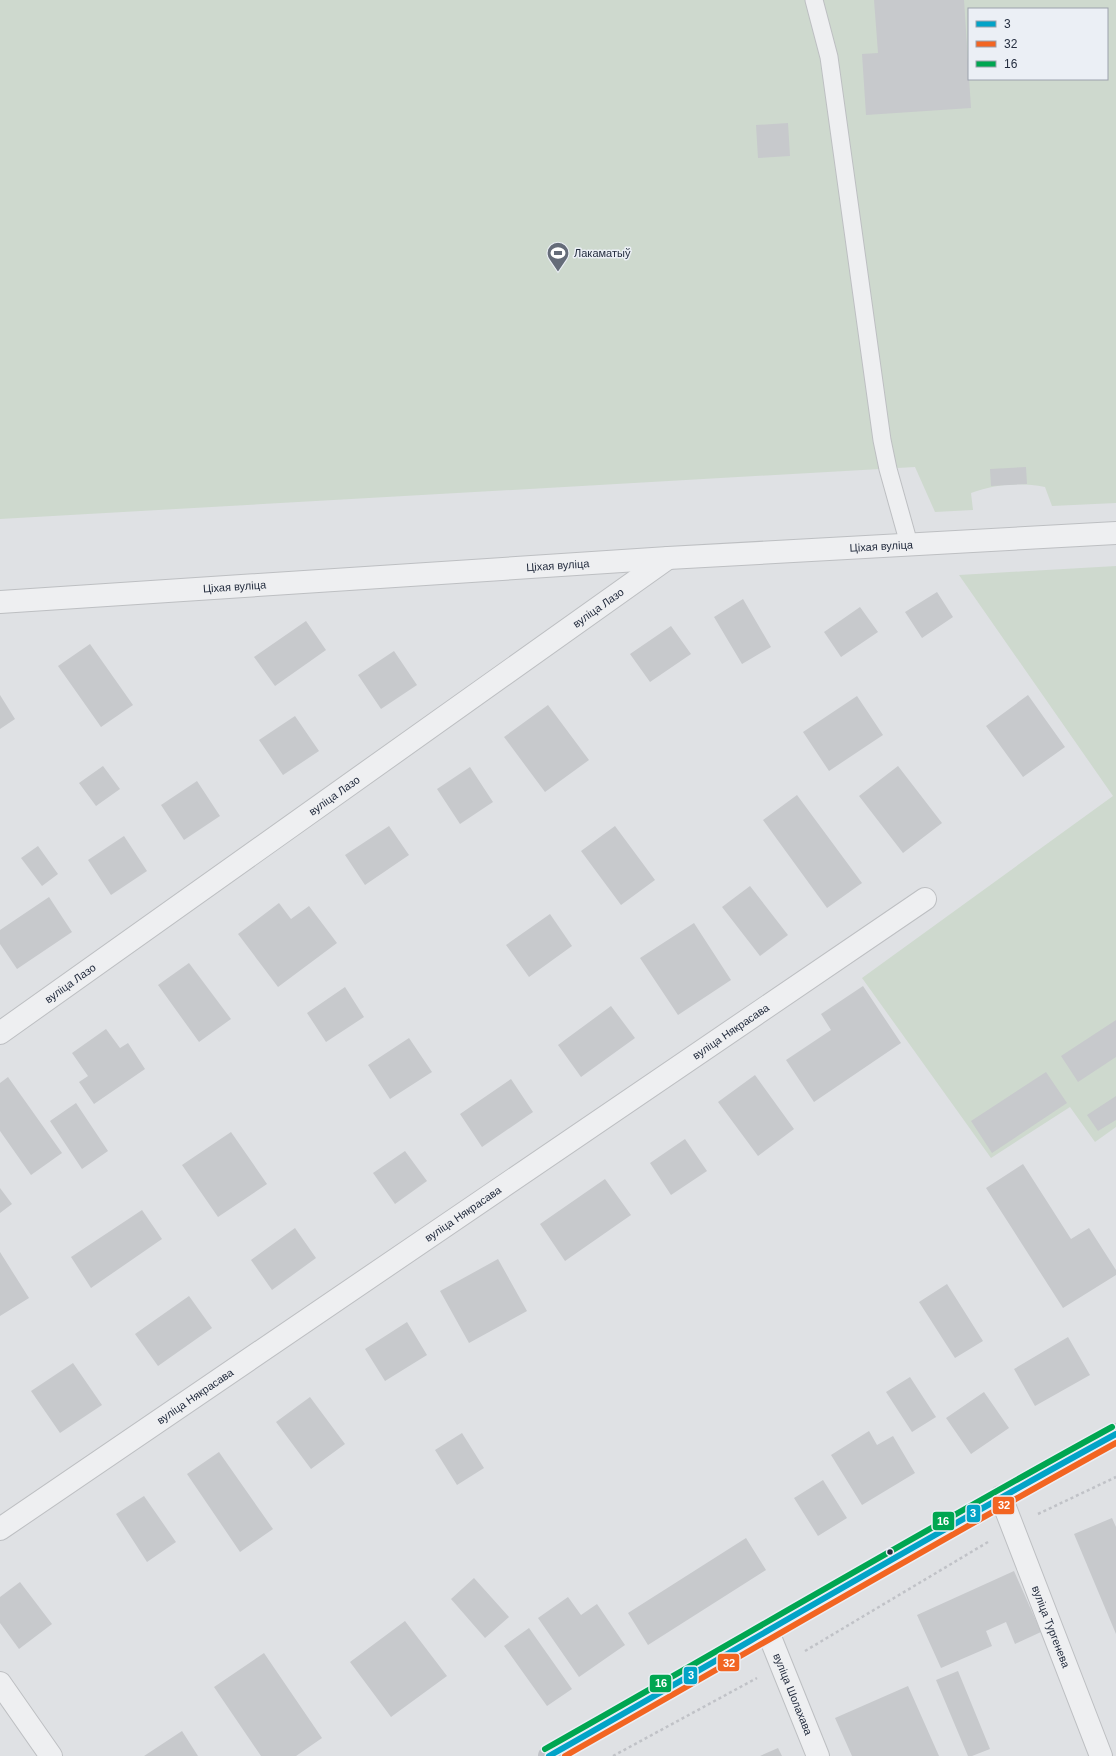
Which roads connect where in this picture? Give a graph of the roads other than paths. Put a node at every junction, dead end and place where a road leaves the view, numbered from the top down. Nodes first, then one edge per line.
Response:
1 (814, 0) edge
2 (1116, 533) edge
3 (909, 544) junction
4 (668, 558) junction
5 (0, 602) edge
6 (925, 899) dead end
7 (0, 1033) edge
8 (1114, 1440) edge
9 (1001, 1497) junction
10 (0, 1529) edge
11 (768, 1632) junction
12 (0, 1683) edge
13 (51, 1756) edge
14 (549, 1756) edge
15 (818, 1756) edge
16 (1101, 1756) edge

1 - 3 lane
2 - 3 street, Ціхая вуліца
3 - 4 street, Ціхая вуліца
4 - 5 street, Ціхая вуліца
4 - 7 street, вуліца Лазо
6 - 10 street, вуліца Някрасава
8 - 9 main road
9 - 11 main road
9 - 16 street, вуліца Тургенева
11 - 14 main road
11 - 15 street, вуліца Шолахава
12 - 13 street

